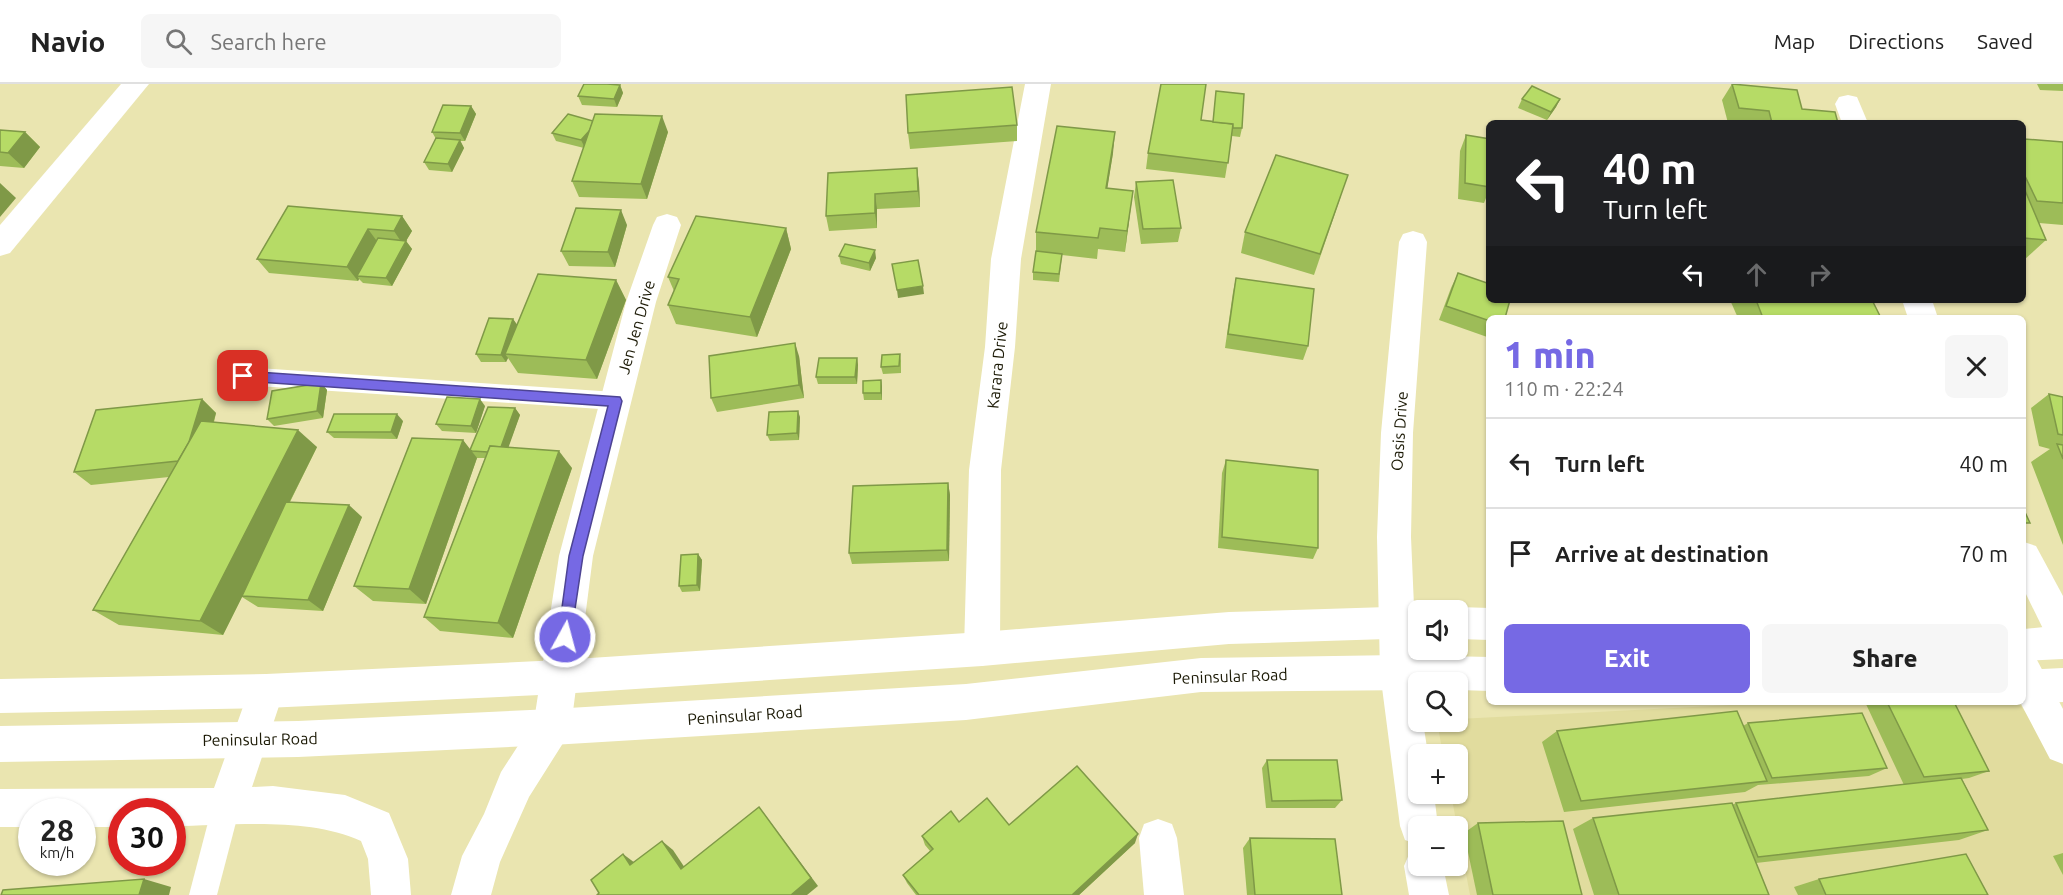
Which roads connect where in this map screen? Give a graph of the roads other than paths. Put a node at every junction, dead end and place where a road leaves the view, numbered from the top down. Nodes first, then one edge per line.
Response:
1 (136, 84) edge
2 (1038, 84) edge
3 (667, 225) dead end
4 (1413, 242) dead end
5 (0, 245) edge
6 (243, 376) dead end
7 (615, 401) junction
8 (2026, 561) edge
9 (1408, 621) edge
10 (1468, 623) edge
11 (1486, 624) edge
12 (2063, 631) edge
13 (2063, 642) edge
14 (2026, 645) edge
15 (982, 649) junction
16 (1398, 672) junction
17 (1486, 674) edge
18 (560, 677) junction
19 (2035, 683) edge
20 (266, 691) junction
21 (0, 696) edge
22 (552, 727) junction
23 (249, 740) junction
24 (0, 744) edge
25 (2063, 746) edge
26 (226, 807) junction
27 (0, 808) edge
28 (1418, 816) edge
29 (1158, 838) dead end
30 (1426, 876) edge
31 (203, 895) edge
32 (391, 895) edge
33 (471, 895) edge
34 (1164, 895) edge
35 (1430, 895) edge

1 - 5 street
2 - 15 street, Karara Drive
3 - 7 street, Jen Jen Drive
4 - 9 street, Oasis Drive
6 - 7 lane
7 - 18 street, Jen Jen Drive
8 - 12 street
9 - 15 street
9 - 16 street, Oasis Drive
10 - 11 street
13 - 14 street
15 - 18 street
16 - 17 street, Peninsular Road
16 - 22 street, Peninsular Road
16 - 28 street, Oasis Drive
18 - 20 street
18 - 22 street, Jen Jen Drive
19 - 25 street
20 - 21 street
20 - 23 street
22 - 23 street, Peninsular Road
22 - 33 street
23 - 24 street, Peninsular Road
23 - 26 street
26 - 27 street
26 - 31 lane
26 - 32 street
29 - 34 street
30 - 35 street

